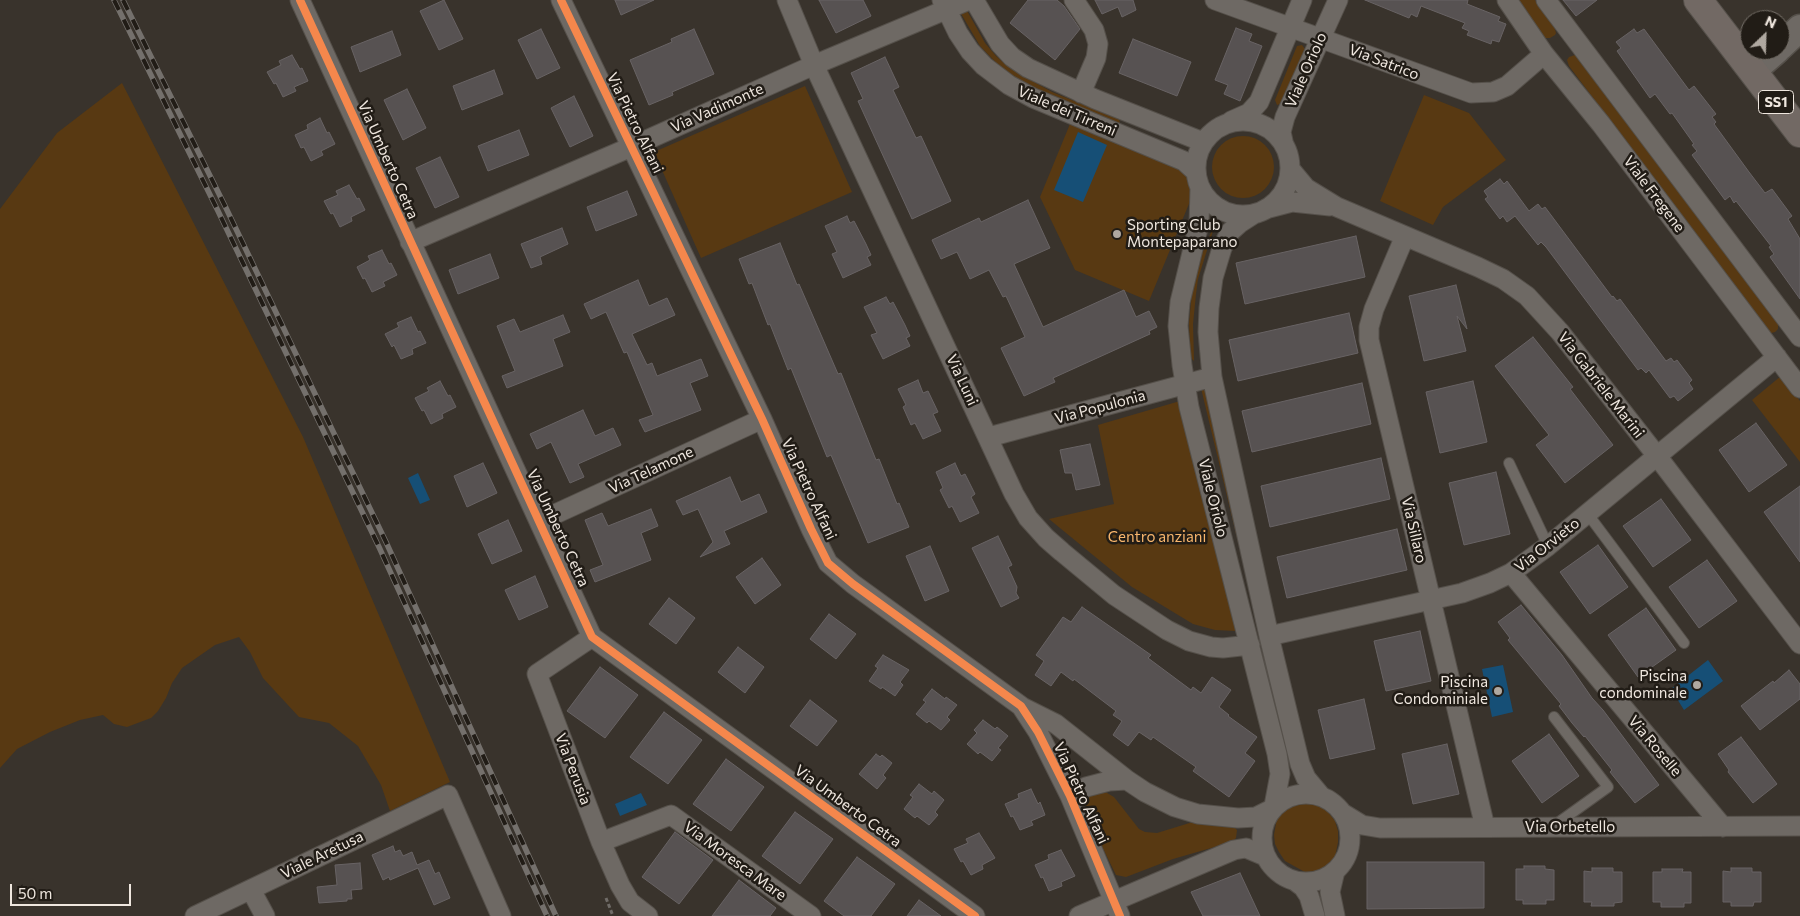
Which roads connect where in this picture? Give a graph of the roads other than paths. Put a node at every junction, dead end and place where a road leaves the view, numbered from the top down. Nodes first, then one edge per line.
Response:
1 (300, 0) edge
2 (561, 0) edge
3 (787, 0) edge
4 (969, 0) edge
5 (974, 0) edge
6 (1074, 0) edge
7 (1215, 0) edge
8 (1302, 0) edge
9 (1338, 0) edge
10 (1507, 0) edge
11 (1546, 0) edge
12 (1698, 0) edge
13 (944, 5) edge
14 (1290, 26) junction
15 (1800, 28) edge
16 (1320, 38) junction
17 (1790, 38) edge
18 (1544, 54) junction
19 (1766, 60) edge
20 (814, 64) junction
21 (1753, 71) junction
22 (1080, 93) junction
23 (1228, 122) junction
24 (1800, 133) edge
25 (1283, 141) junction
26 (1203, 142) junction
27 (630, 147) junction
28 (1291, 170) junction
29 (1198, 180) junction
30 (1336, 207) junction
31 (1261, 211) junction
32 (1405, 236) junction
33 (410, 242) junction
34 (1800, 337) edge
35 (1777, 357) junction
36 (1212, 377) junction
37 (1185, 384) junction
38 (1800, 388) edge
39 (762, 419) junction
40 (989, 437) junction
41 (1657, 456) junction
42 (1509, 463) dead end
43 (1587, 513) junction
44 (540, 521) junction
45 (1548, 546) junction
46 (1511, 573) junction
47 (1430, 600) junction
48 (1269, 636) junction
49 (592, 637) junction
50 (1684, 643) dead end
51 (1800, 644) edge
52 (1250, 645) junction
53 (1021, 706) junction
54 (1554, 717) dead end
55 (1126, 780) junction
56 (1070, 796) junction
57 (1321, 796) junction
58 (1273, 808) junction
59 (1344, 814) junction
60 (1800, 826) edge
61 (1485, 827) junction
62 (1552, 827) junction
63 (1723, 827) junction
64 (1380, 828) junction
65 (601, 842) junction
66 (1348, 849) junction
67 (1265, 856) junction
68 (1335, 871) junction
69 (1296, 882) junction
70 (251, 890) junction
71 (1116, 908) edge
72 (195, 916) edge
73 (265, 916) edge
74 (501, 916) edge
75 (648, 916) edge
76 (811, 916) edge
77 (975, 916) edge
78 (1079, 916) edge
79 (1315, 916) edge
80 (1335, 916) edge

1 - 33 street, Via Umberto Cetra
2 - 27 street, Via Pietro Alfani
3 - 20 street, Via Luni
4 - 13 street, Via Vadimonte
5 - 22 street, Viale dei Tirreni
6 - 22 street
7 - 14 street, Via Satrico
8 - 14 street, Viale Oriolo
9 - 16 street, Viale Oriolo
10 - 18 street, Viale Fregene
11 - 34 street, Viale Fregene
12 - 21 main road, SS1
13 - 20 street, Via Vadimonte
13 - 29 street, Viale dei Tirreni
14 - 16 street, Via Satrico
14 - 23 street, Viale Oriolo
15 - 17 street
16 - 18 street, Via Satrico
16 - 25 street, Viale Oriolo
18 - 35 street, Viale Fregene
19 - 21 street
20 - 27 street, Via Vadimonte
20 - 40 street, Via Luni
21 - 24 main road, SS1
22 - 26 street, Viale dei Tirreni
23 - 25 street
23 - 26 street
25 - 28 street
26 - 29 street
27 - 33 street, Via Vadimonte
27 - 39 street, Via Pietro Alfani
28 - 30 street, Via Gabriele Marini
28 - 31 street
29 - 31 street
29 - 37 street, Viale Oriolo
30 - 31 street, Via Gabriele Marini
30 - 32 street, Via Gabriele Marini
31 - 36 street, Viale Oriolo
32 - 41 street, Via Gabriele Marini
32 - 47 street, Via Sillaro
33 - 44 street, Via Umberto Cetra
35 - 38 street, Viale Fregene
35 - 41 street, Via Orvieto
36 - 37 street, Via Populonia
36 - 48 street, Viale Oriolo
37 - 40 street, Via Populonia
37 - 52 street, Viale Oriolo
39 - 44 street, Via Telamone
39 - 53 street, Via Pietro Alfani
40 - 52 street, Via Luni
41 - 43 street, Via Orvieto
41 - 51 street, Via Gabriele Marini
42 - 45 lane
43 - 45 street, Via Orvieto
43 - 50 lane
44 - 49 street, Via Umberto Cetra
45 - 46 street, Via Orvieto
46 - 47 street, Via Orvieto
46 - 63 street, Via Roselle
47 - 48 street, Via Orvieto
47 - 61 street, Via Sillaro
48 - 57 street, Viale Oriolo
49 - 65 street, Via Perusia
49 - 77 street, Via Umberto Cetra
52 - 58 street, Viale Oriolo
53 - 55 street
53 - 56 street, Via Pietro Alfani
54 - 62 lane
55 - 56 street
55 - 58 street
56 - 71 street, Via Pietro Alfani
57 - 58 street
57 - 59 street
58 - 67 street
59 - 64 street, Via Orbetello
59 - 66 street
60 - 63 street, Via Orbetello
61 - 62 street, Via Orbetello
61 - 64 street, Via Orbetello
62 - 63 street, Via Orbetello
64 - 66 street
65 - 75 street, Via Perusia
65 - 76 street, Via Moresca Mare
66 - 68 street
67 - 69 street
67 - 71 street
68 - 69 street
68 - 80 street
69 - 79 street
70 - 72 street, Viale Aretusa
70 - 73 street
70 - 74 street, Viale Aretusa
71 - 78 street

